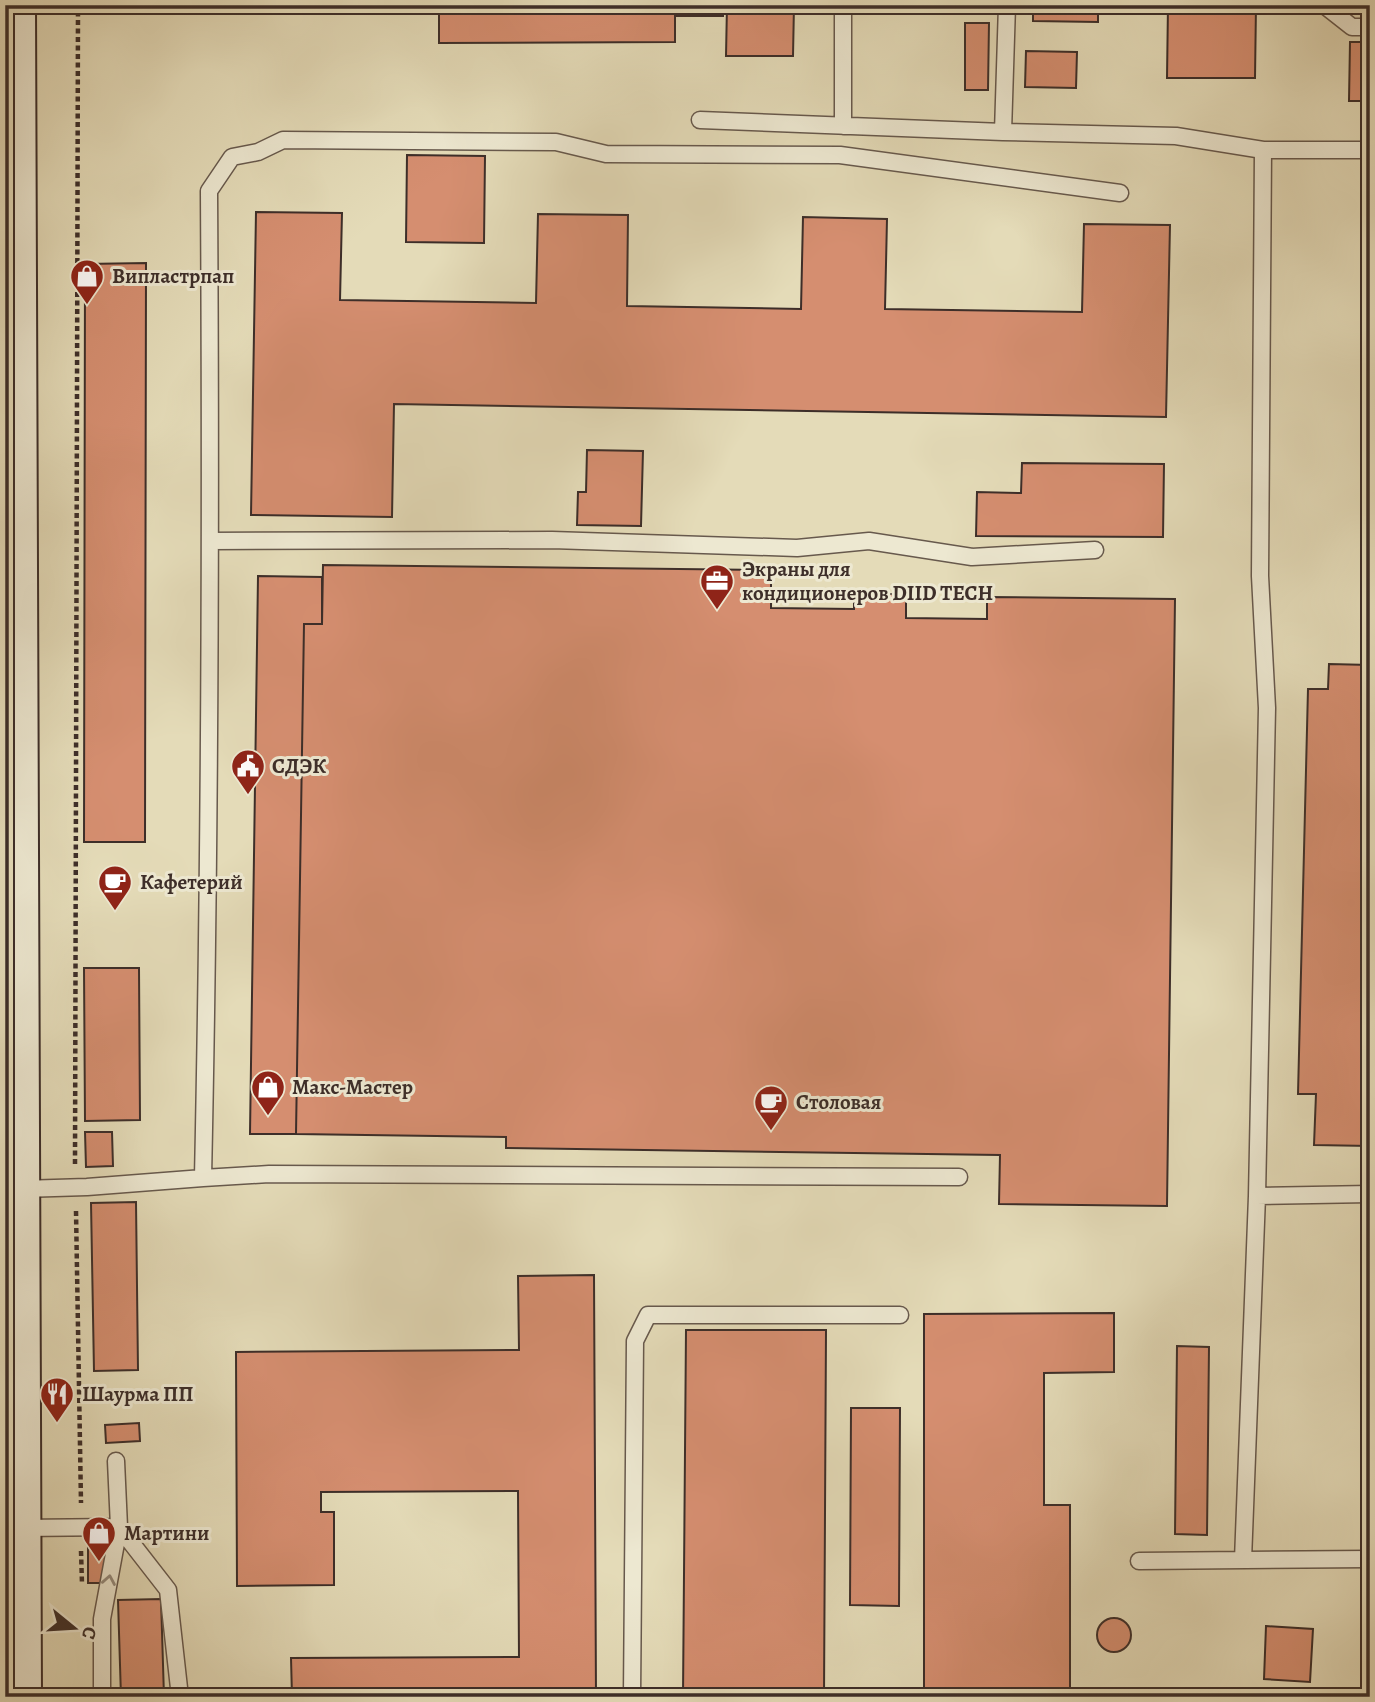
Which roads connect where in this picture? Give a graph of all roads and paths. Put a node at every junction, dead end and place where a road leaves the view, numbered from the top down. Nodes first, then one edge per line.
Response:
1 (78, 5) edge
2 (843, 5) edge
3 (1007, 5) edge
4 (1324, 5) edge
5 (13, 15) edge
6 (1370, 27) edge
7 (700, 120) dead end
8 (843, 126) junction
9 (1003, 132) junction
10 (1263, 150) junction
11 (1370, 150) edge
12 (1120, 193) dead end
13 (211, 541) junction
14 (1095, 550) dead end
15 (959, 1177) dead end
16 (203, 1178) junction
17 (75, 1187) junction
18 (22, 1189) junction
19 (1370, 1194) edge
20 (1257, 1196) junction
21 (900, 1315) dead end
22 (117, 1461) dead end
23 (119, 1527) junction
24 (21, 1528) junction
25 (81, 1528) junction
26 (1370, 1559) edge
27 (1243, 1560) junction
28 (1139, 1561) dead end
29 (82, 1593) dead end
30 (102, 1644) junction
31 (119, 1645) dead end
32 (22, 1697) edge
33 (102, 1697) edge
34 (180, 1697) edge
35 (632, 1697) edge

1 - 17 path
2 - 8 lane
3 - 9 lane
4 - 6 lane
5 - 18 main road
7 - 8 lane
8 - 9 lane
9 - 10 lane
10 - 11 lane
10 - 20 lane
12 - 13 lane
13 - 14 lane
13 - 16 lane
15 - 16 lane
16 - 17 lane
17 - 18 lane
17 - 25 path
18 - 24 main road
19 - 20 lane
20 - 27 lane
21 - 35 lane
22 - 23 lane
23 - 25 lane
30 -> 23 lane
23 - 34 lane
24 - 25 lane
24 - 32 main road
25 - 29 path
26 - 27 lane
27 - 28 lane
30 - 31 lane
30 - 33 lane

